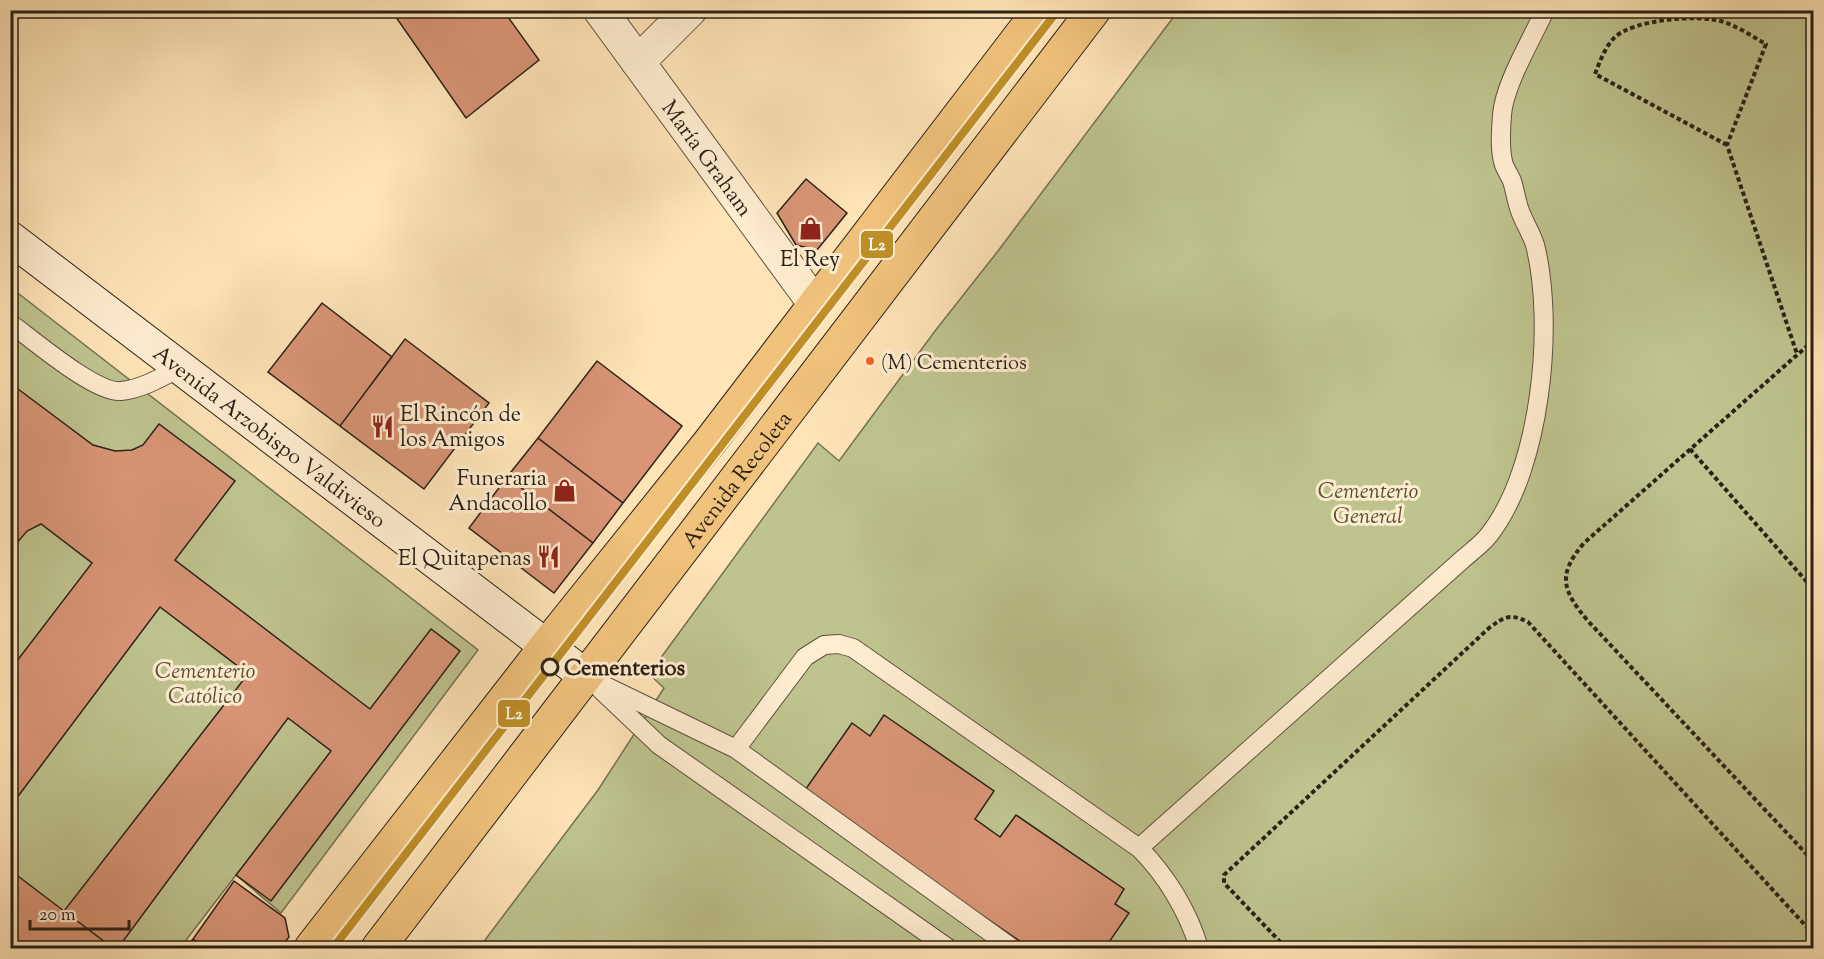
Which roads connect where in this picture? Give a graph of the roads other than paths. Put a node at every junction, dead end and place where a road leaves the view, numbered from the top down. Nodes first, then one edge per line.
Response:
1 (600, 10) edge
2 (690, 10) edge
3 (1040, 10) edge
4 (1094, 10) edge
5 (1545, 10) edge
6 (638, 62) junction
7 (10, 238) edge
8 (815, 304) junction
9 (10, 323) edge
10 (181, 367) junction
11 (547, 645) junction
12 (587, 676) junction
13 (736, 749) junction
14 (1139, 848) junction
15 (312, 948) edge
16 (378, 948) edge
17 (948, 948) edge
18 (1012, 948) edge
19 (1199, 948) edge

1 - 6 main road, María Graham
2 - 6 main road
3 - 8 main road, Avenida Recoleta
4 - 12 main road, Avenida Recoleta
5 - 14 lane
6 - 8 main road, María Graham
7 - 10 main road, Avenida Arzobispo Valdivieso
8 - 11 main road, Avenida Recoleta
9 - 10 lane
10 - 11 main road, Avenida Arzobispo Valdivieso
11 - 12 main road, Avenida Arzobispo Valdivieso
11 - 15 main road, Avenida Recoleta
12 - 13 lane
12 - 16 main road, Avenida Recoleta
12 - 17 lane
13 - 14 lane
13 - 18 lane
14 - 19 lane

